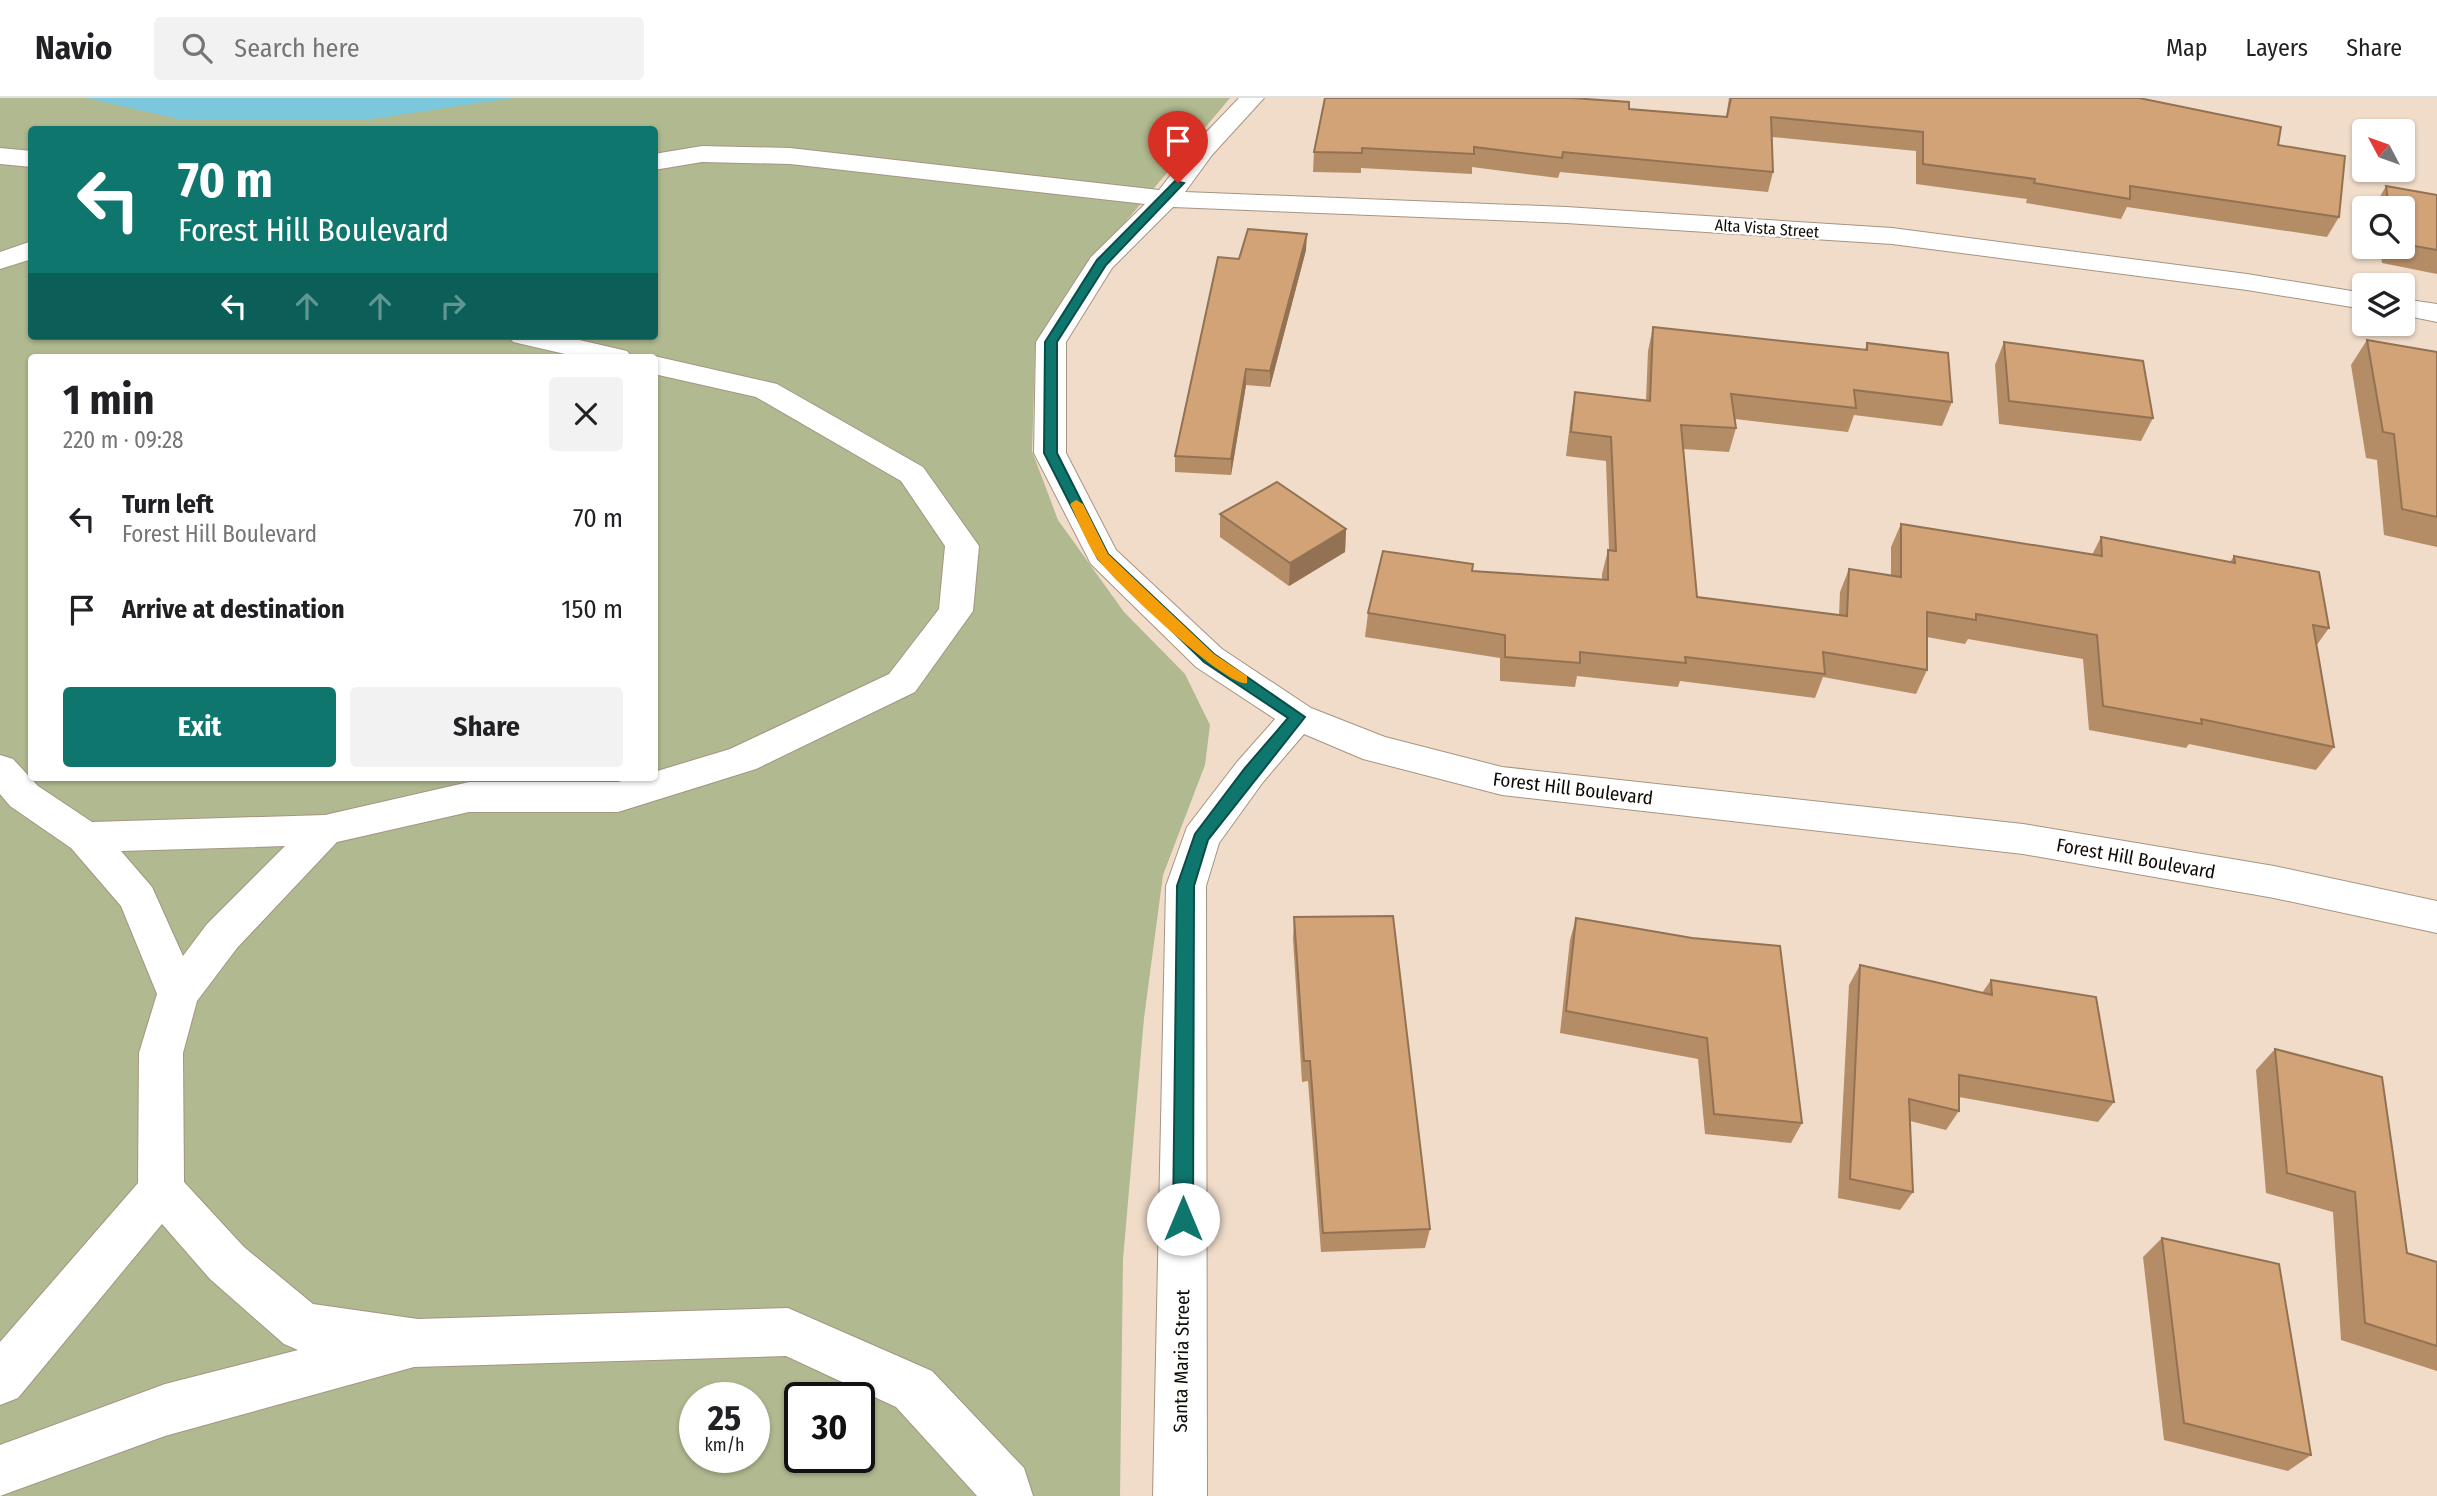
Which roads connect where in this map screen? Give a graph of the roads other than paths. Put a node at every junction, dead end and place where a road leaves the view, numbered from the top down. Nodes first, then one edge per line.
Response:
1 (1251, 98) edge
2 (0, 156) edge
3 (28, 159) edge
4 (658, 161) edge
5 (1166, 199) junction
6 (28, 250) edge
7 (0, 261) edge
8 (2352, 299) edge
9 (2415, 309) edge
10 (2437, 313) edge
11 (541, 340) edge
12 (604, 354) edge
13 (658, 366) edge
14 (1298, 717) junction
15 (0, 769) edge
16 (324, 830) junction
17 (85, 837) junction
18 (2437, 917) edge
19 (178, 994) junction
20 (161, 1190) junction
21 (418, 1343) junction
22 (0, 1380) edge
23 (0, 1471) edge
24 (1006, 1496) edge
25 (1180, 1496) edge

1 - 5 street, Forest Hill Boulevard
2 - 3 street
4 - 5 street, Alta Vista Street
5 - 8 street, Alta Vista Street
5 - 14 street, Forest Hill Boulevard
6 - 7 street
9 - 10 street
11 - 12 street
13 - 16 street
14 - 18 street, Forest Hill Boulevard
14 - 25 street, Santa Maria Street
15 - 17 street
16 - 17 street
16 - 19 street
17 - 19 street
19 - 20 street
20 - 21 street
20 - 22 street
21 - 23 street
21 - 24 street

